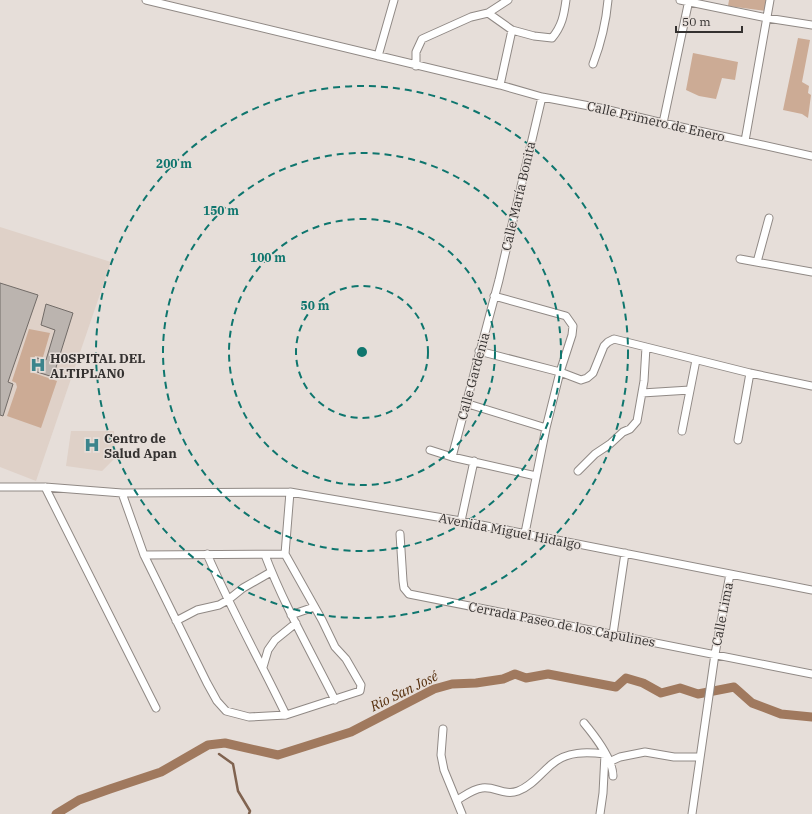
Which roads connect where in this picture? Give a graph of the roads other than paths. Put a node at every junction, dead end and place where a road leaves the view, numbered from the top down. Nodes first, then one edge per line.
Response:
1 (146, 0) edge
2 (394, 0) edge
3 (508, 0) edge
4 (566, 0) edge
5 (608, 0) edge
6 (680, 0) edge
7 (770, 0) edge
8 (688, 1) edge
9 (488, 13) junction
10 (767, 18) junction
11 (812, 25) edge
12 (512, 30) junction
13 (378, 56) junction
14 (593, 64) dead end
15 (416, 66) junction
16 (500, 85) junction
17 (542, 96) junction
18 (663, 123) junction
19 (745, 141) junction
20 (812, 156) edge
21 (769, 218) dead end
22 (740, 259) dead end
23 (757, 262) junction
24 (812, 272) edge
25 (494, 296) junction
26 (646, 347) junction
27 (479, 351) junction
28 (696, 360) junction
29 (560, 372) junction
30 (750, 373) junction
31 (812, 386) edge
32 (690, 390) junction
33 (642, 392) junction
34 (465, 403) junction
35 (546, 428) junction
36 (682, 431) dead end
37 (738, 440) dead end
38 (430, 450) dead end
39 (452, 457) junction
40 (474, 461) junction
41 (578, 471) dead end
42 (536, 476) junction
43 (0, 487) edge
44 (45, 487) junction
45 (290, 492) junction
46 (122, 494) junction
47 (461, 521) junction
48 (525, 533) junction
49 (400, 534) dead end
50 (625, 553) junction
51 (207, 554) junction
52 (285, 554) junction
53 (144, 555) junction
54 (265, 555) junction
55 (271, 572) junction
56 (730, 574) junction
57 (812, 590) edge
58 (228, 600) junction
59 (314, 607) junction
60 (292, 615) junction
61 (176, 621) junction
62 (296, 623) junction
63 (613, 634) junction
64 (715, 654) junction
65 (263, 666) junction
66 (812, 674) edge
67 (335, 700) junction
68 (156, 708) dead end
69 (286, 715) junction
70 (584, 723) dead end
71 (443, 729) dead end
72 (605, 754) junction
73 (699, 757) junction
74 (609, 762) junction
75 (613, 776) dead end
76 (457, 800) junction
77 (462, 814) edge
78 (600, 814) edge
79 (692, 814) edge

1 - 13 street, Calle Primero de Enero
2 - 13 street
3 - 9 street
4 - 12 street
5 - 14 street
6 - 8 street
7 - 10 street
8 - 10 street
8 - 18 street
9 - 12 street
9 - 15 street
10 - 11 street
10 - 19 street
12 - 16 street
13 - 15 street, Calle Primero de Enero
15 - 16 street, Calle Primero de Enero
16 - 17 street, Calle Primero de Enero
17 - 18 street, Calle Primero de Enero
17 - 25 street, Calle María Bonita
18 - 19 street, Calle Primero de Enero
19 - 20 street, Calle Primero de Enero
21 - 23 street
22 - 23 street
23 - 24 street
25 - 27 street, Calle Gardenia
25 - 29 street
26 - 28 street
26 - 29 street
26 - 33 street
27 - 29 street
27 - 34 street, Calle Gardenia
28 - 30 street
28 - 32 street
29 - 35 street
30 - 31 street
30 - 37 street
32 - 33 street
32 - 36 street
33 - 41 street
34 - 35 street
34 - 39 street, Calle Gardenia
35 - 42 street
38 - 39 street
39 - 40 street
40 - 42 street
40 - 47 street
42 - 48 street
43 - 44 street, Avenida Miguel Hidalgo
44 - 46 street, Avenida Miguel Hidalgo
44 - 68 street
45 - 46 street, Avenida Miguel Hidalgo
45 - 47 street, Avenida Miguel Hidalgo
45 - 52 street
46 - 53 street
47 - 48 street, Avenida Miguel Hidalgo
48 - 50 street, Avenida Miguel Hidalgo
49 - 63 street, Cerrada Paseo de los Capulines
50 - 56 street, Avenida Miguel Hidalgo
50 - 63 street
51 - 53 street
51 - 54 street
51 - 58 street
52 - 54 street
52 - 59 street
53 - 61 street
54 - 55 street
55 - 58 street
55 - 60 street
56 - 57 street, Avenida Miguel Hidalgo
56 - 64 street, Calle Lima
58 - 61 street
58 - 65 street
59 - 60 street
59 - 67 street
60 - 62 street
61 - 69 street
62 - 65 street
62 - 67 street
63 - 64 street, Cerrada Paseo de los Capulines
64 - 66 street, Cerrada Paseo de los Capulines
64 - 73 street, Calle Lima
65 - 69 street
67 - 69 street
70 - 72 street
71 - 76 street
72 - 74 street
72 - 76 street
72 - 78 street
73 - 74 street
73 - 79 street, Calle Lima
74 - 75 street
76 - 77 street

